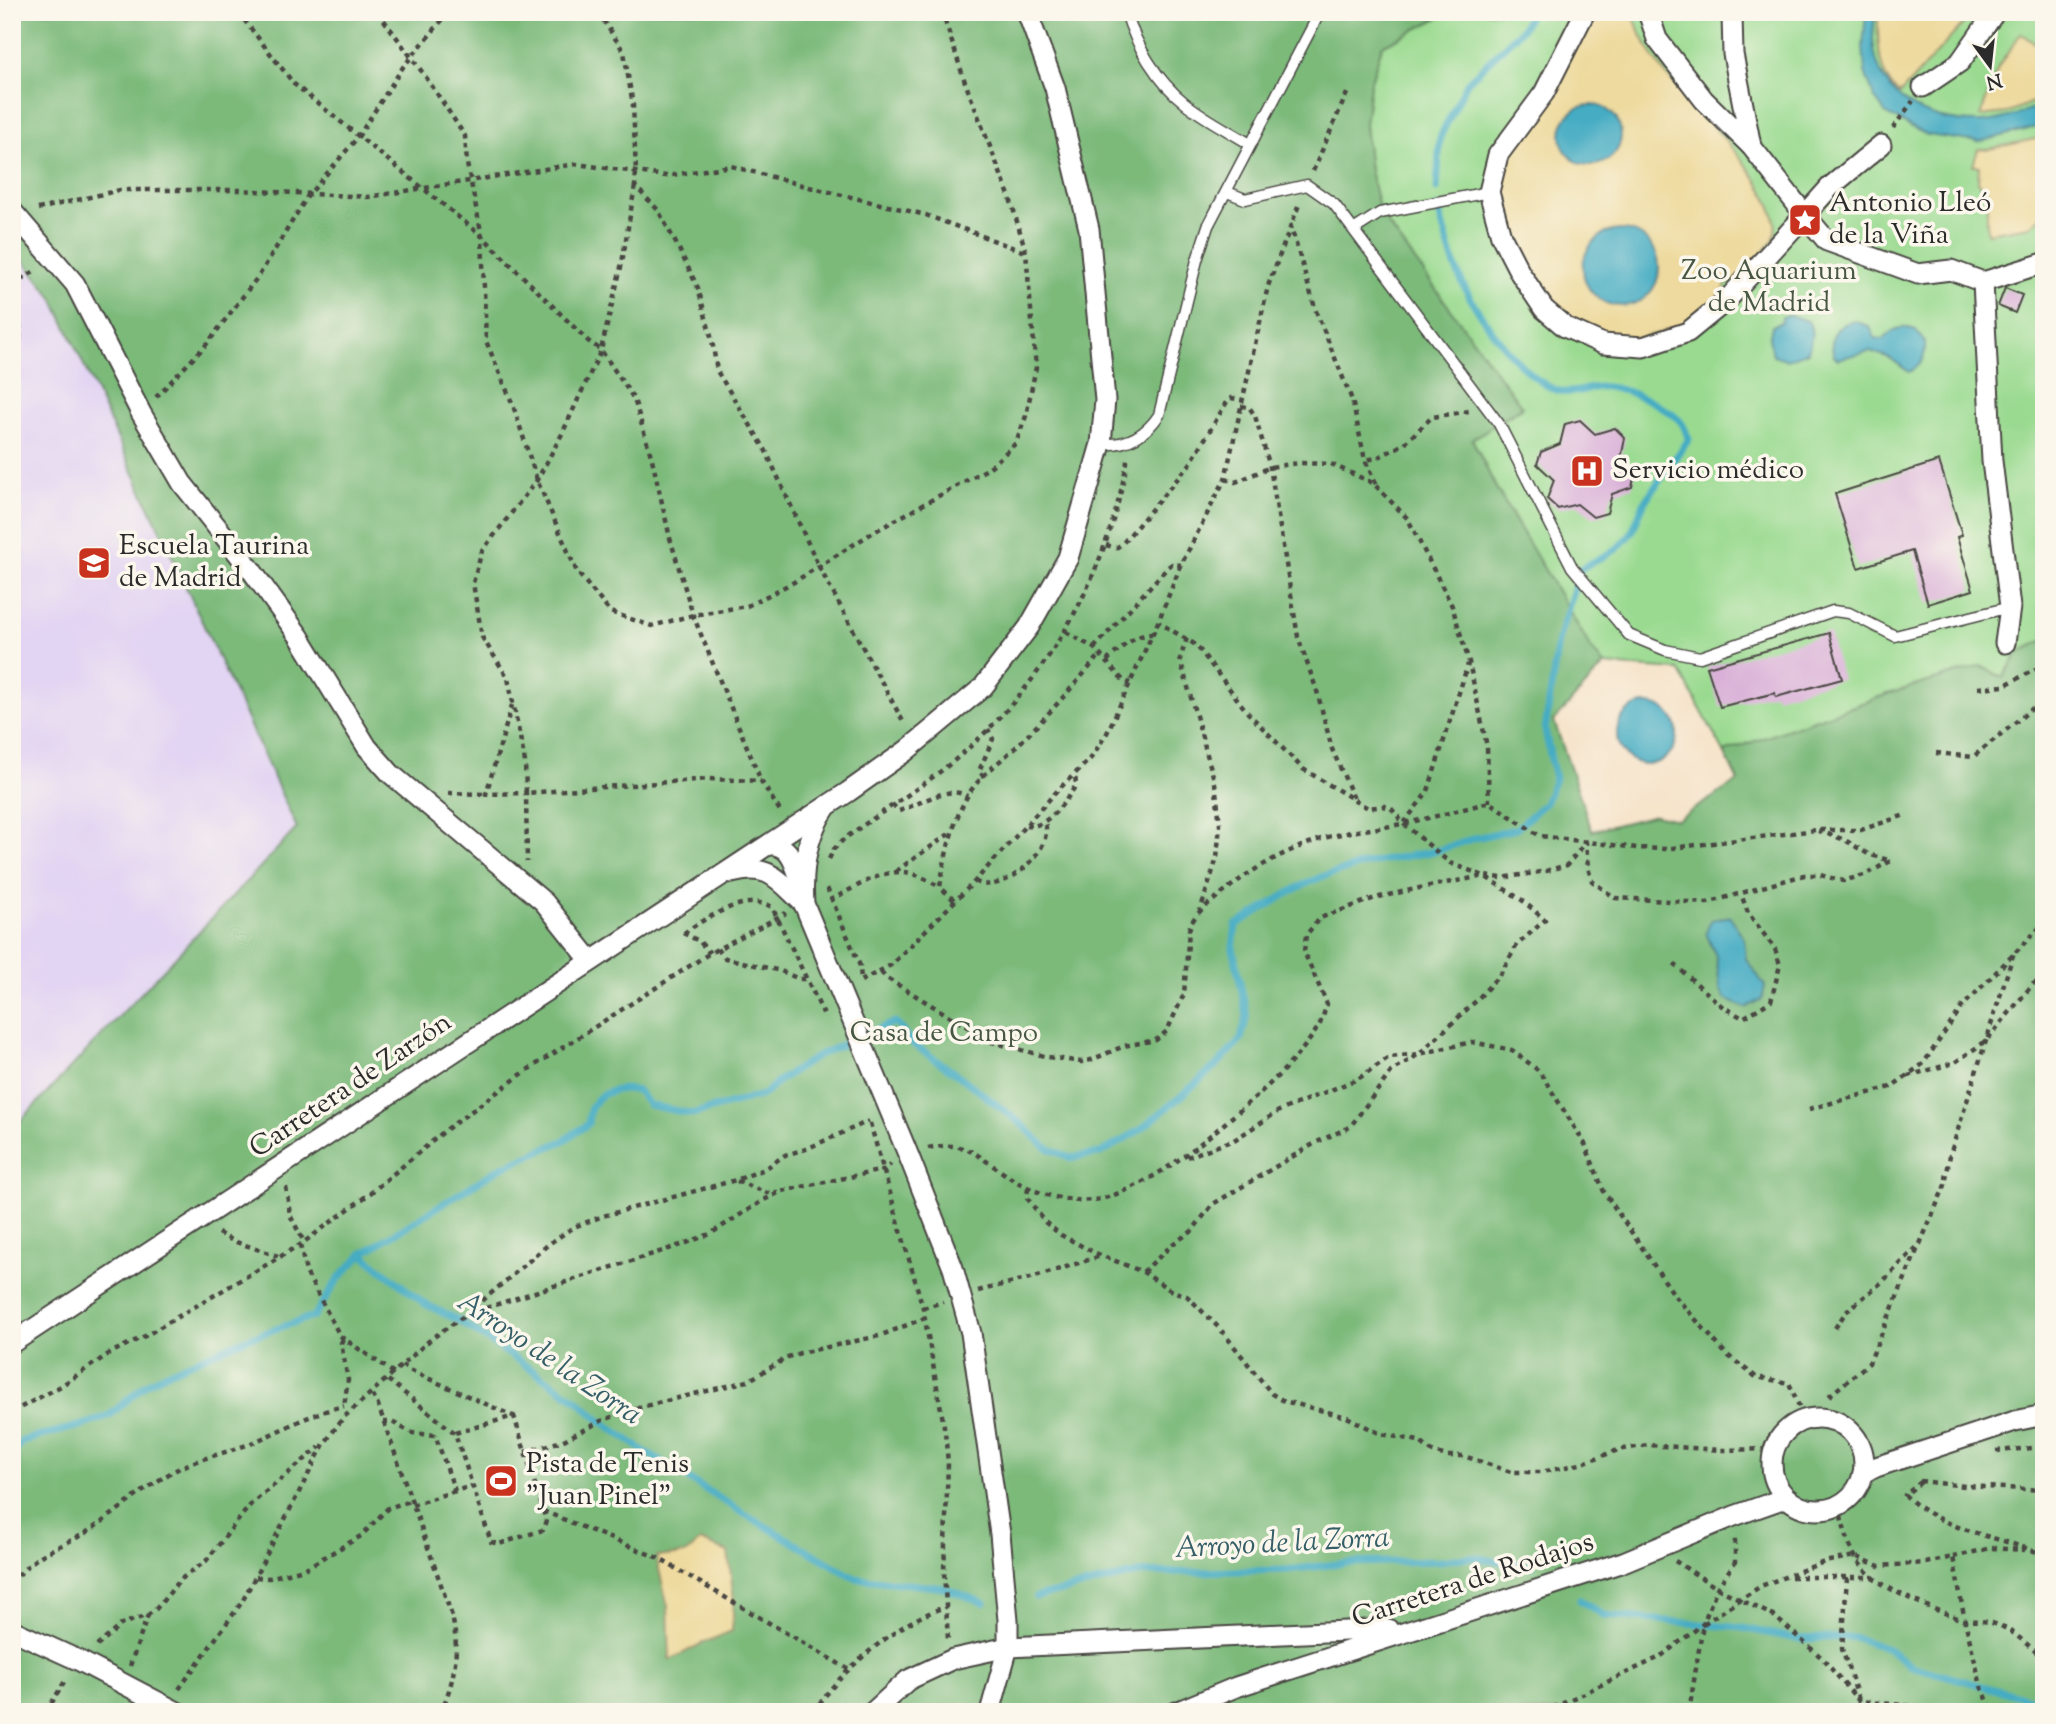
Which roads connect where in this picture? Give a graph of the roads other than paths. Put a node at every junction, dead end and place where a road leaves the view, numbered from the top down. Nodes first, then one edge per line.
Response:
1 (1027, 12) edge
2 (1126, 12) edge
3 (1320, 12) edge
4 (1585, 12) edge
5 (1648, 12) edge
6 (1734, 12) edge
7 (1995, 12) edge
8 (1923, 87) road end
9 (1250, 145) junction
10 (1881, 145) road end
11 (1751, 146) junction
12 (1227, 192) junction
13 (1489, 192) junction
14 (14, 213) edge
15 (1805, 215) junction
16 (1355, 229) junction
17 (2044, 263) edge
18 (1983, 282) junction
19 (1101, 444) junction
20 (2010, 607) junction
21 (2005, 643) dead end
22 (828, 805) junction
23 (770, 845) junction
24 (721, 876) junction
25 (804, 895) junction
26 (591, 961) junction
27 (34, 1330) junction
28 (12, 1343) edge
29 (12, 1352) edge
30 (2044, 1415) edge
31 (1863, 1474) junction
32 (1786, 1498) junction
33 (1417, 1627) junction
34 (12, 1630) edge
35 (1008, 1647) junction
36 (173, 1710) edge
37 (873, 1712) edge
38 (990, 1712) edge
39 (1176, 1712) edge

1 - 19 street, Carretera de Zarzón
2 - 9 lane
3 - 9 lane
4 - 13 street
5 - 11 street
6 - 11 street
7 - 8 street
9 - 12 lane
10 - 15 street
11 - 15 street
12 - 16 lane
12 - 19 lane
13 - 15 street
13 - 16 lane
14 - 26 street
15 - 18 street
16 - 20 lane
17 - 18 street
18 - 20 street
19 - 22 street, Carretera de Zarzón
20 - 21 street
22 - 23 street, Carretera de Zarzón
22 - 25 street, Carretera de Zarzón
23 - 24 street, Carretera de Zarzón
23 - 25 street
24 - 25 street, Carretera de Zarzón
24 - 26 street, Carretera de Zarzón
25 - 35 street
26 - 27 street, Carretera de Zarzón
27 - 28 street, Carretera de Zarzón
27 - 29 street
30 - 31 street
31 - 32 street
31 - 32 street
32 - 33 street, Carretera de Rodajos
33 - 35 street
33 - 39 street, Carretera de Rodajos
34 - 36 street
35 - 37 street
35 - 38 street

